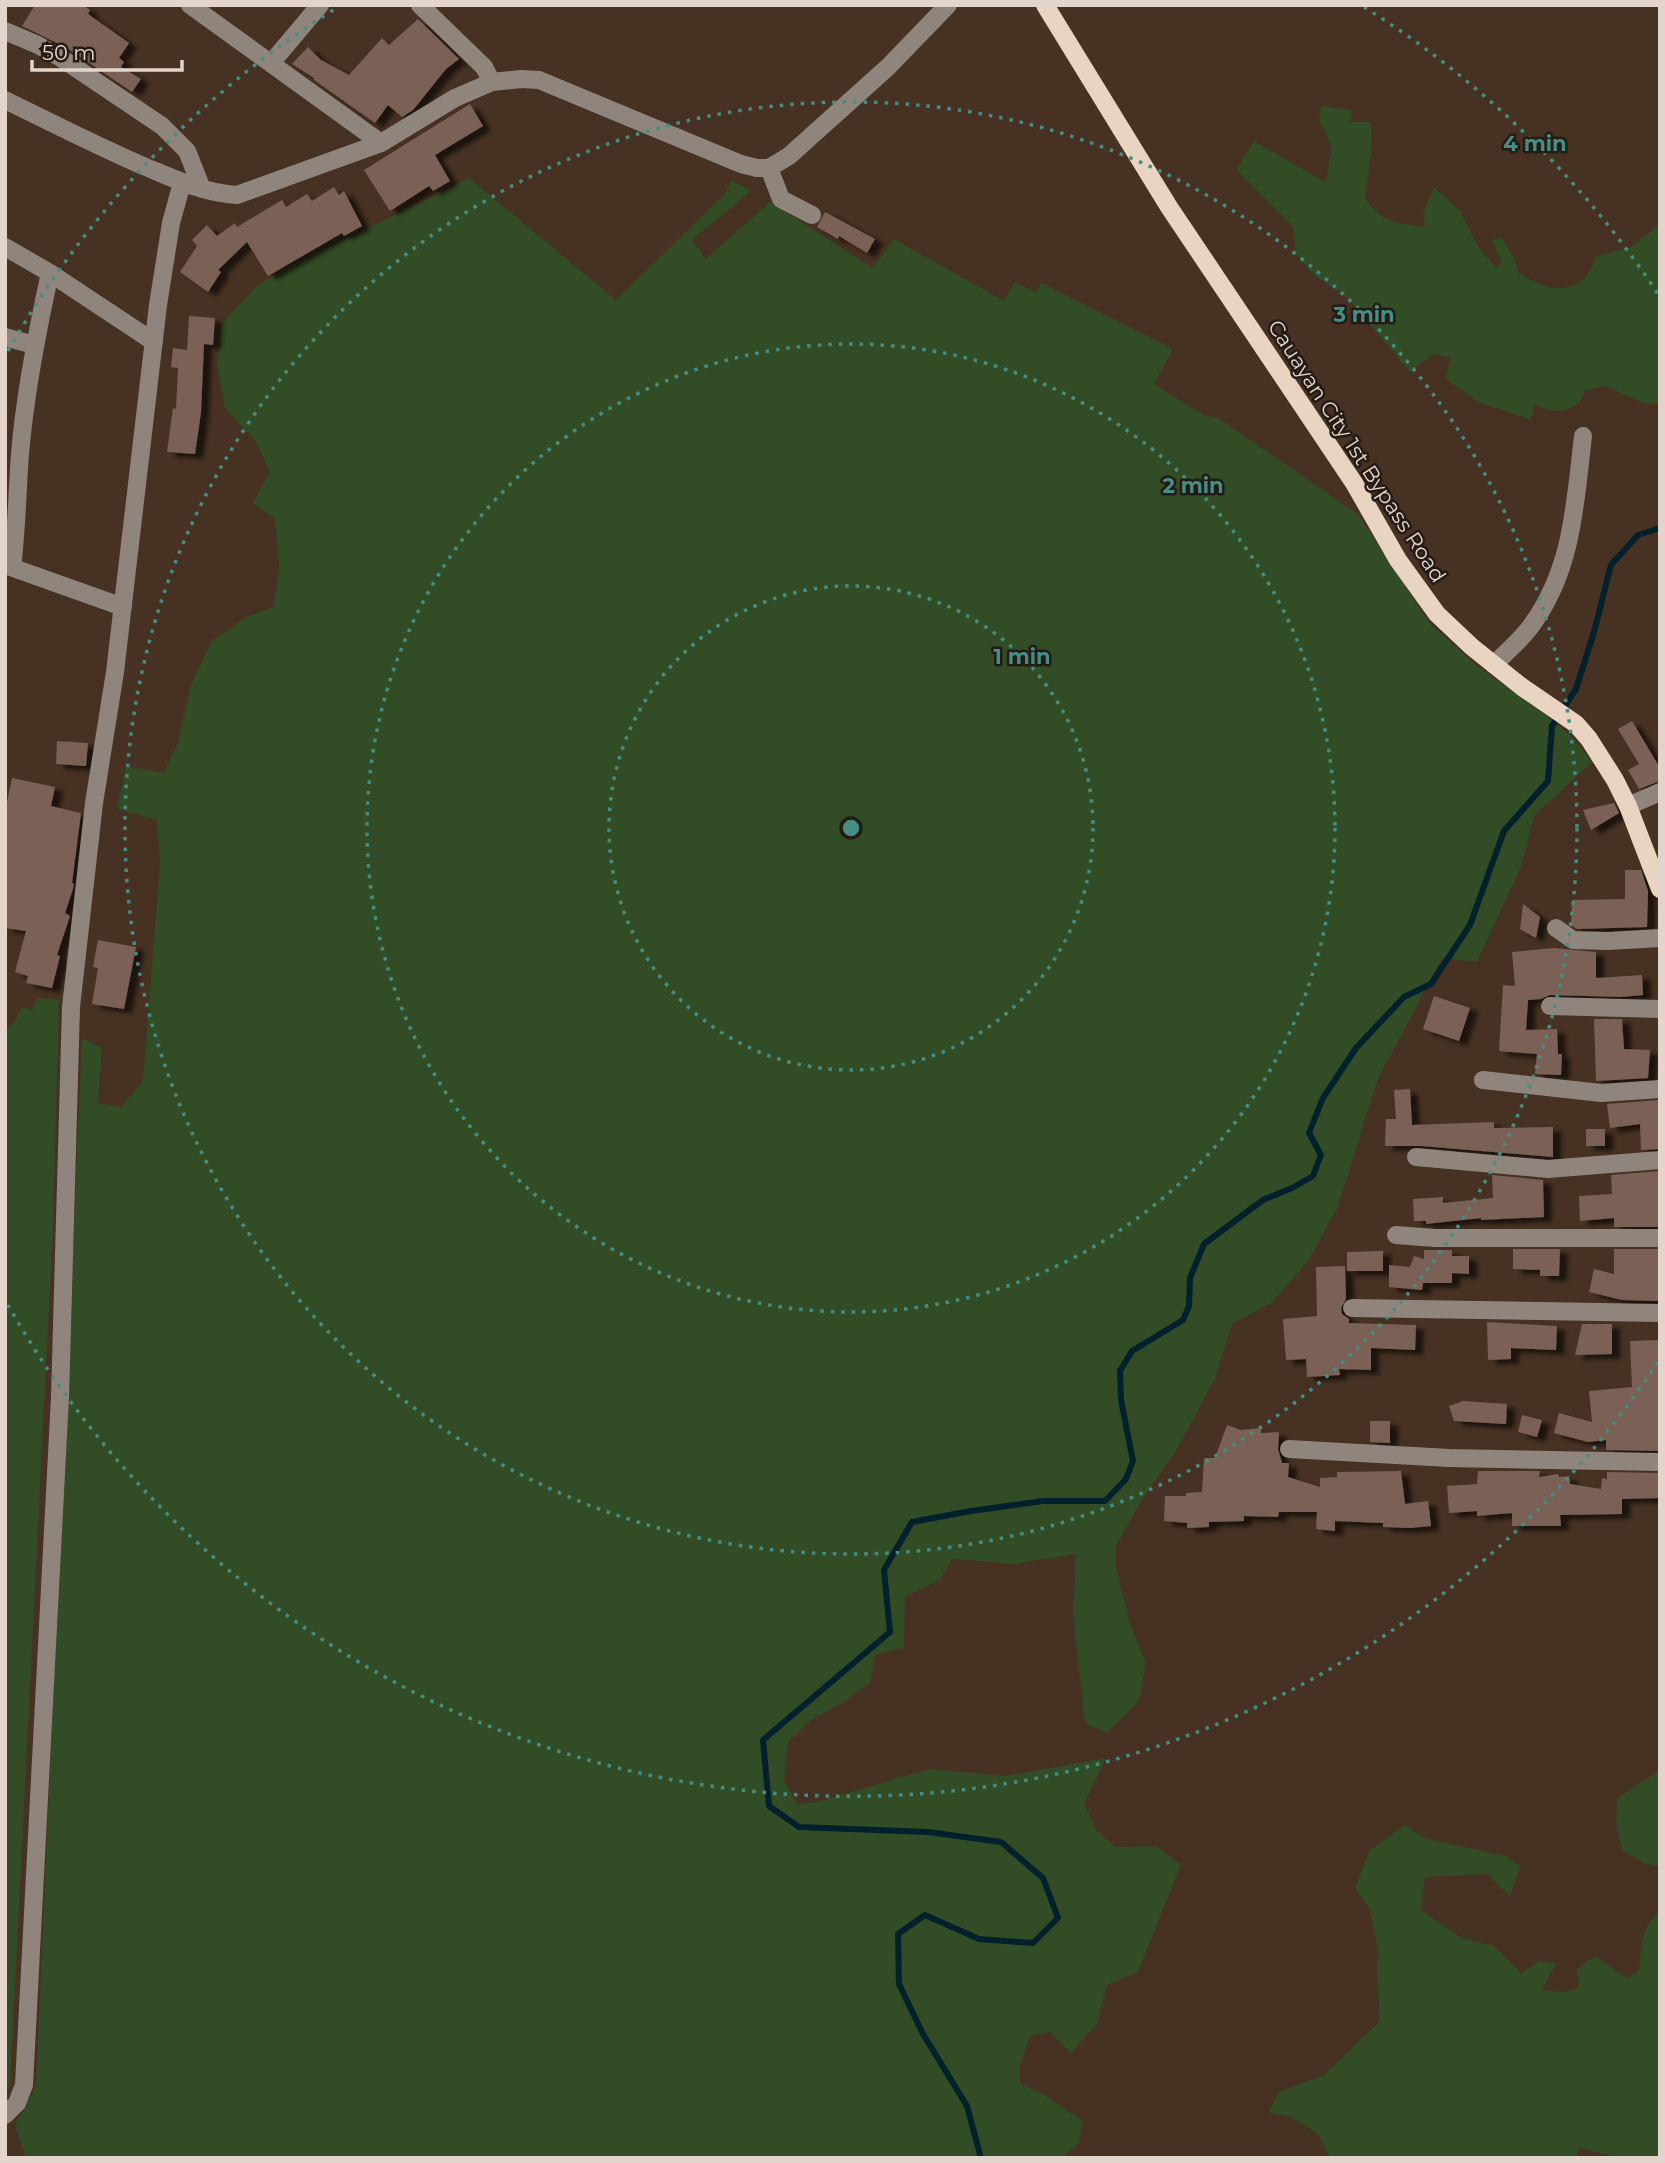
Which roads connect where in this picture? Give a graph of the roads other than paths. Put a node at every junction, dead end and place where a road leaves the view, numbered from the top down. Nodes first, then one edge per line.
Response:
1 (190, 5) edge
2 (320, 5) edge
3 (420, 5) edge
4 (948, 5) edge
5 (1045, 5) edge
6 (5, 31) edge
7 (272, 62) junction
8 (492, 82) junction
9 (5, 100) edge
10 (382, 143) junction
11 (769, 167) junction
12 (182, 183) junction
13 (202, 189) junction
14 (812, 215) dead end
15 (5, 247) edge
16 (50, 273) junction
17 (5, 337) edge
18 (153, 342) junction
19 (34, 345) junction
20 (1583, 436) dead end
21 (13, 452) edge
22 (8, 566) edge
23 (123, 607) junction
24 (1494, 664) junction
25 (1660, 792) edge
26 (1628, 806) junction
27 (1660, 889) edge
28 (1556, 928) dead end
29 (1660, 938) edge
30 (1550, 1006) dead end
31 (1660, 1009) edge
32 (1483, 1080) dead end
33 (1660, 1089) edge
34 (1416, 1157) dead end
35 (1660, 1160) edge
36 (1396, 1235) dead end
37 (1660, 1238) edge
38 (1352, 1308) dead end
39 (1660, 1313) edge
40 (1289, 1449) dead end
41 (1660, 1462) edge
42 (5, 2116) edge

1 - 7 street
2 - 7 street
3 - 8 street
4 - 11 street
5 - 24 main road, Cauayan City 1st Bypass Road
6 - 13 street
7 - 10 street
8 - 10 street
8 - 11 street
9 - 12 street
10 - 13 street
11 - 14 street
12 - 13 street
12 - 18 street
15 - 16 street
16 - 18 street
16 - 19 street
17 - 19 street
18 - 23 street
19 - 21 street
20 - 24 street
21 - 22 street
22 - 23 street
23 - 42 street
24 - 26 main road, Cauayan City 1st Bypass Road
25 - 26 street
26 - 27 main road, Cauayan City 1st Bypass Road
28 - 29 street
30 - 31 street
32 - 33 street
34 - 35 street
36 - 37 street
38 - 39 street
40 - 41 street

